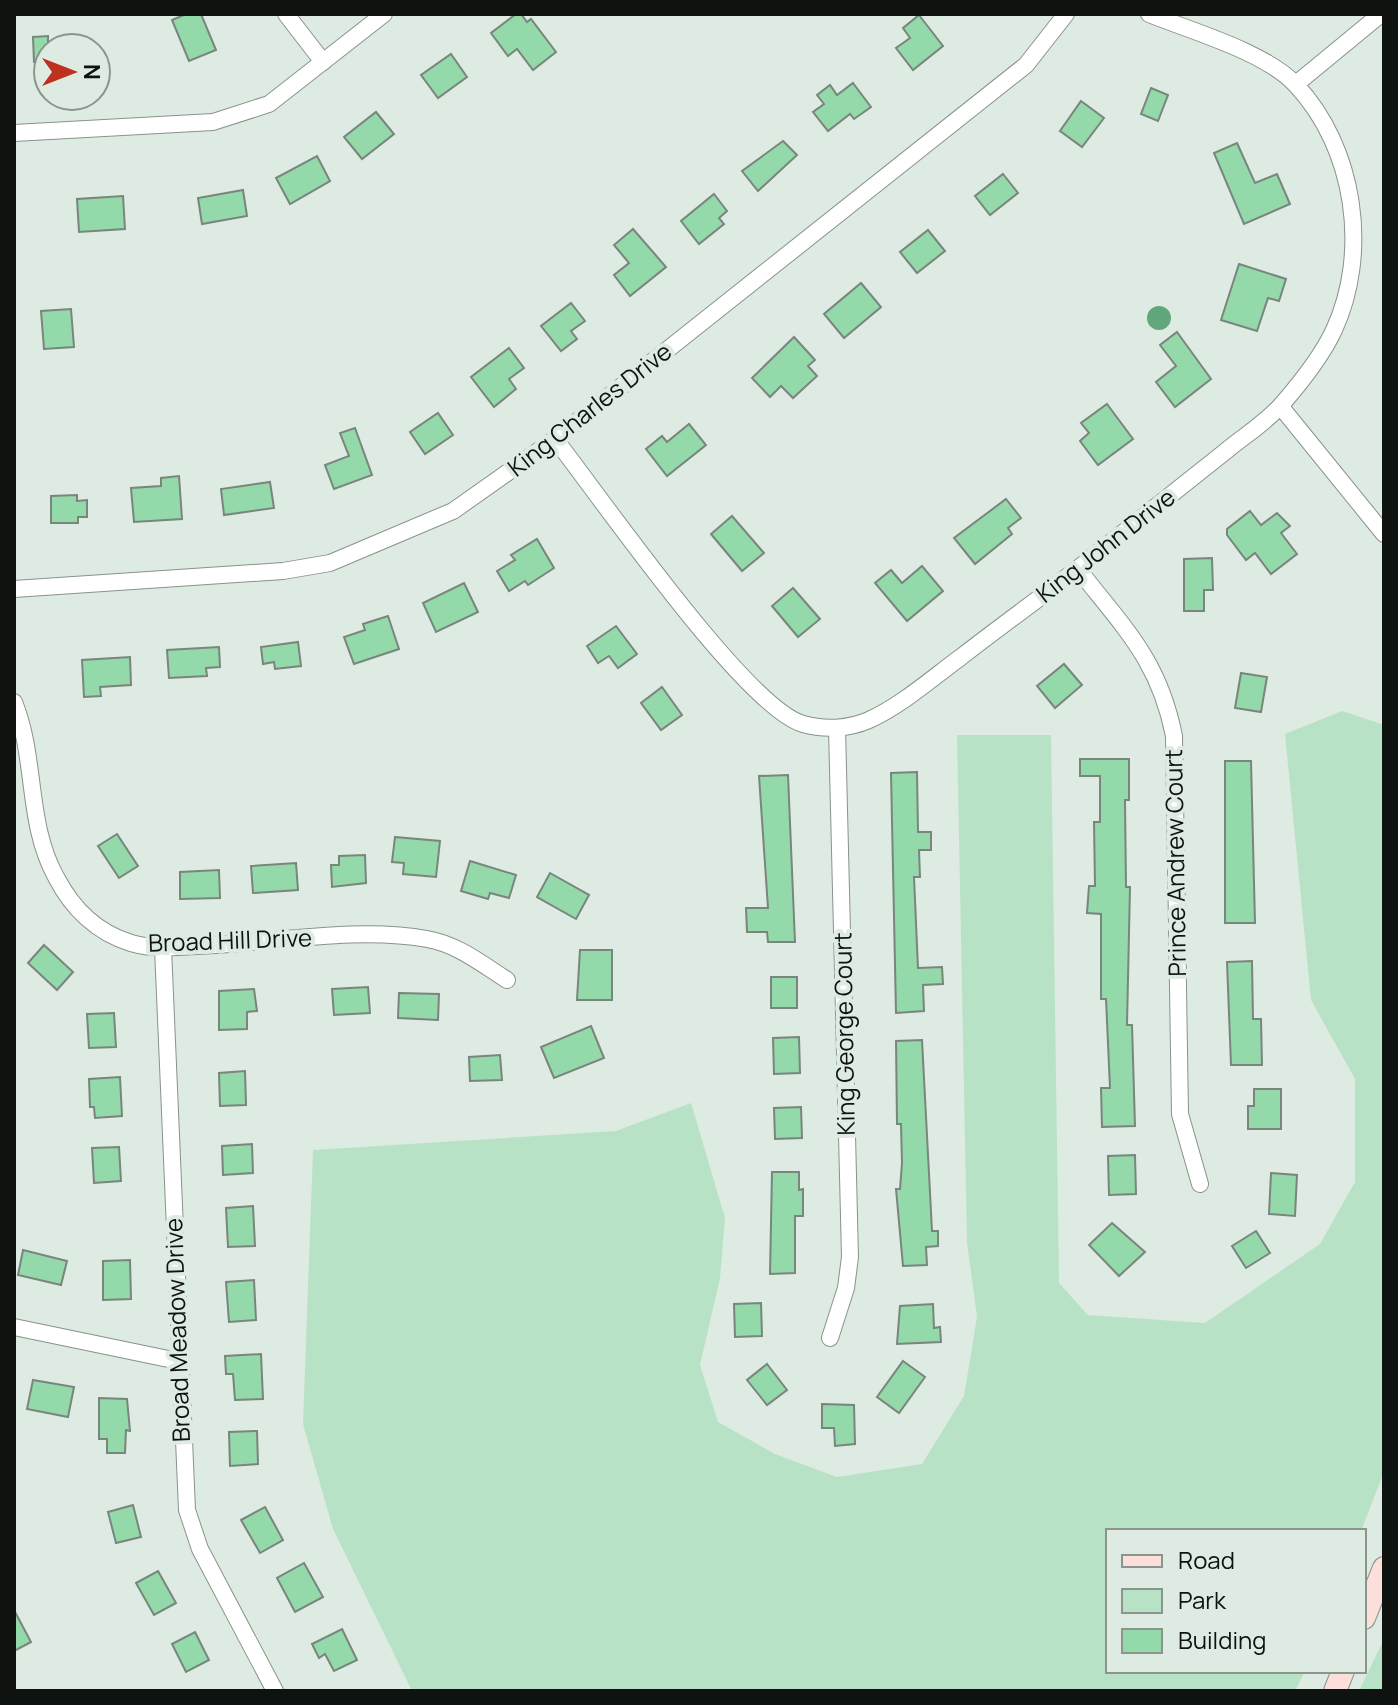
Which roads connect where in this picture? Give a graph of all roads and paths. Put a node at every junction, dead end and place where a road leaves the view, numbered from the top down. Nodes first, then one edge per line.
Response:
1 (286, 14) edge
2 (384, 14) edge
3 (1066, 14) edge
4 (1149, 14) edge
5 (1381, 14) edge
6 (323, 62) junction
7 (1296, 84) junction
8 (14, 133) edge
9 (1281, 407) junction
10 (555, 439) junction
11 (1384, 534) edge
12 (1078, 569) junction
13 (14, 589) edge
14 (14, 702) edge
15 (837, 728) junction
16 (163, 948) junction
17 (507, 980) dead end
18 (1200, 1184) dead end
19 (14, 1327) edge
20 (830, 1338) dead end
21 (178, 1361) junction
22 (1384, 1568) edge
23 (1366, 1613) edge
24 (275, 1691) edge

1 - 6 street
2 - 6 street
3 - 10 street, King Charles Drive
4 - 7 street, King John Drive
5 - 7 street
6 - 8 street
7 - 9 street, King John Drive
9 - 11 street
9 - 12 street, King John Drive
10 - 13 street, King Charles Drive
10 - 15 street, King John Drive
12 - 15 street, King John Drive
12 - 18 street, Prince Andrew Court
14 - 16 street, Broad Hill Drive
15 - 20 street, King George Court
16 - 17 street, Broad Hill Drive
16 - 21 street, Broad Meadow Drive
19 - 21 street
21 - 24 street, Broad Meadow Drive
22 - 23 street

